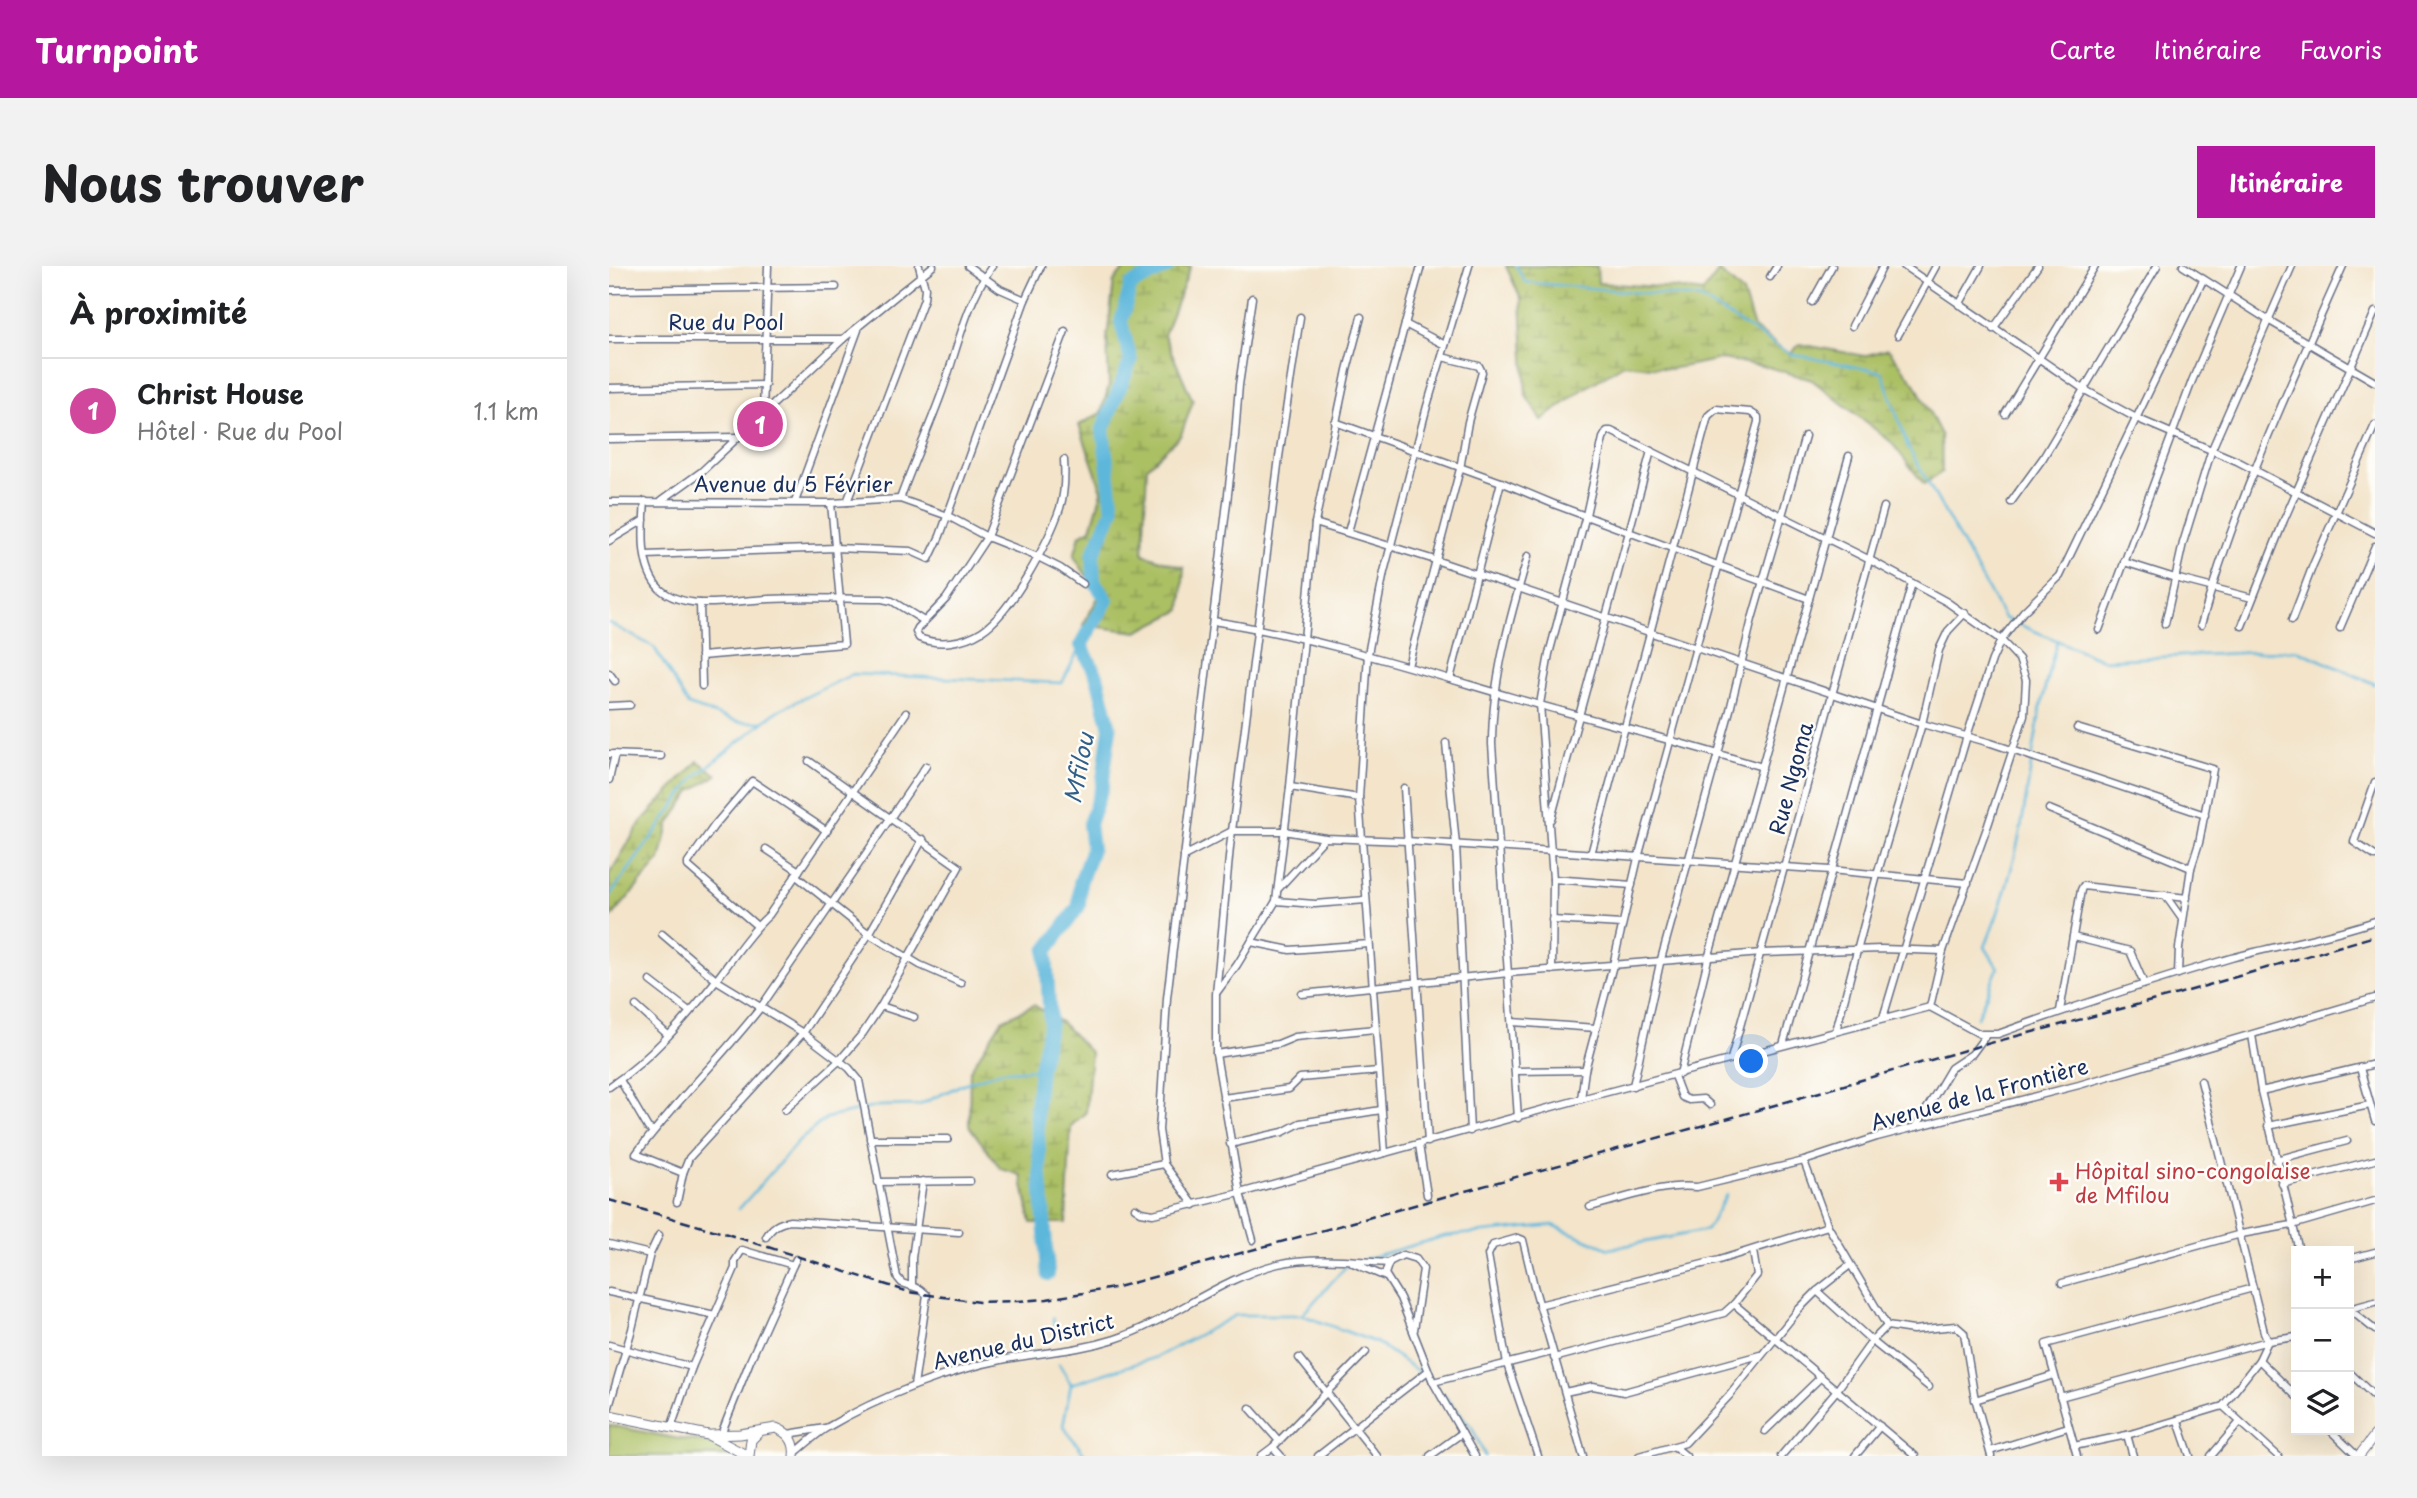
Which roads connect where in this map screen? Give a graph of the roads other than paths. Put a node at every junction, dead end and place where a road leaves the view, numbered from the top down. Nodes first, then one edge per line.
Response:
1 (768, 266) edge
2 (919, 266) edge
3 (933, 266) edge
4 (968, 266) edge
5 (992, 266) edge
6 (1041, 266) edge
7 (1421, 266) edge
8 (1469, 266) edge
9 (1777, 266) edge
10 (1832, 266) edge
11 (1883, 266) edge
12 (1904, 266) edge
13 (1936, 266) edge
14 (1981, 266) edge
15 (2038, 266) edge
16 (2095, 266) edge
17 (2157, 266) edge
18 (2183, 266) edge
19 (2241, 266) edge
20 (2292, 266) edge
21 (2343, 266) edge
22 (921, 276) junction
23 (1770, 277) dead end
24 (984, 278) junction
25 (2203, 280) junction
26 (1928, 282) junction
27 (836, 287) dead end
28 (768, 288) junction
29 (609, 290) edge
30 (2229, 296) junction
31 (1252, 298) dead end
32 (1025, 299) junction
33 (1812, 302) dead end
34 (1959, 305) junction
35 (2375, 312) edge
36 (1300, 317) dead end
37 (1361, 317) dead end
38 (2268, 320) junction
39 (1405, 324) junction
40 (1852, 326) dead end
41 (859, 328) junction
42 (1993, 329) junction
43 (1065, 331) dead end
44 (1898, 335) dead end
45 (766, 338) junction
46 (609, 339) edge
47 (843, 339) junction
48 (2308, 343) junction
49 (1445, 345) junction
50 (1442, 357) junction
51 (2038, 358) junction
52 (2350, 368) junction
53 (2375, 382) edge
54 (765, 385) junction
55 (609, 388) edge
56 (2085, 390) junction
57 (764, 412) junction
58 (2005, 414) dead end
59 (2136, 418) junction
60 (1335, 422) junction
61 (2375, 425) edge
62 (2173, 434) junction
63 (1373, 436) junction
64 (1805, 436) dead end
65 (738, 437) junction
66 (609, 439) edge
67 (2212, 449) junction
68 (1651, 451) junction
69 (1416, 453) junction
70 (1849, 456) dead end
71 (1065, 460) dead end
72 (1460, 469) junction
73 (1693, 472) junction
74 (2255, 472) junction
75 (1501, 482) junction
76 (2296, 493) junction
77 (1738, 494) junction
78 (900, 499) junction
79 (660, 501) junction
80 (609, 502) edge
81 (645, 502) junction
82 (795, 502) junction
83 (847, 502) junction
84 (2011, 502) dead end
85 (831, 503) junction
86 (1884, 507) dead end
87 (2336, 512) junction
88 (1586, 515) junction
89 (947, 516) junction
90 (1782, 516) junction
91 (644, 520) junction
92 (1315, 523) junction
93 (1629, 531) junction
94 (1348, 532) junction
95 (2375, 533) edge
96 (987, 537) junction
97 (1826, 538) junction
98 (609, 541) edge
99 (1391, 546) junction
100 (2375, 546) edge
101 (835, 548) junction
102 (1674, 549) junction
103 (646, 555) junction
104 (1528, 556) dead end
105 (1038, 557) junction
106 (1868, 559) junction
107 (1435, 560) junction
108 (2124, 562) junction
109 (1717, 566) junction
110 (1478, 575) junction
111 (2175, 578) junction
112 (1763, 583) junction
113 (1912, 583) junction
114 (1083, 584) dead end
115 (2212, 587) junction
116 (1519, 588) junction
117 (2252, 598) junction
118 (840, 599) junction
119 (1809, 599) junction
120 (700, 603) junction
121 (1562, 604) junction
122 (1965, 613) junction
123 (1606, 618) junction
124 (2292, 620) dead end
125 (924, 621) junction
126 (1213, 621) junction
127 (2165, 624) dead end
128 (2201, 625) dead end
129 (2242, 626) dead end
130 (1258, 628) junction
131 (2340, 628) dead end
132 (2099, 630) dead end
133 (1650, 633) junction
134 (1304, 638) junction
135 (2001, 640) junction
136 (1697, 648) junction
137 (1368, 654) junction
138 (701, 656) junction
139 (1741, 663) junction
140 (1408, 666) junction
141 (609, 673) edge
142 (1788, 678) junction
143 (1451, 679) junction
144 (615, 681) dead end
145 (702, 686) dead end
146 (1494, 691) junction
147 (1832, 693) junction
148 (1540, 704) junction
149 (630, 705) dead end
150 (609, 706) edge
151 (1877, 708) junction
152 (906, 713) dead end
153 (1581, 715) junction
154 (1922, 724) junction
155 (1625, 727) junction
156 (2077, 728) dead end
157 (1967, 736) junction
158 (1672, 739) junction
159 (1446, 743) dead end
160 (2013, 751) junction
161 (1716, 752) junction
162 (612, 754) edge
163 (661, 756) dead end
164 (809, 761) dead end
165 (926, 766) dead end
166 (1762, 767) junction
167 (609, 780) edge
168 (2375, 782) edge
169 (1290, 788) junction
170 (1404, 788) dead end
171 (852, 791) junction
172 (1359, 798) junction
173 (2049, 809) dead end
174 (2205, 815) junction
175 (891, 817) junction
176 (1550, 825) junction
177 (827, 831) junction
178 (1232, 831) junction
179 (1284, 831) junction
180 (1325, 838) junction
181 (923, 839) junction
182 (1363, 839) junction
183 (1407, 841) junction
184 (1456, 845) junction
185 (1500, 848) junction
186 (767, 849) dead end
187 (1551, 851) junction
188 (1591, 854) junction
189 (1184, 856) junction
190 (2375, 856) edge
191 (1638, 858) junction
192 (1688, 862) junction
193 (1736, 865) junction
194 (2191, 868) junction
195 (1783, 869) junction
196 (1831, 870) junction
197 (797, 873) junction
198 (1877, 874) junction
199 (1553, 880) junction
200 (1924, 880) junction
201 (1968, 883) junction
202 (1632, 885) junction
203 (1277, 890) junction
204 (2165, 895) junction
205 (2187, 898) junction
206 (1366, 900) junction
207 (1276, 901) junction
208 (832, 905) junction
209 (1552, 920) junction
210 (2183, 921) junction
211 (2375, 921) edge
212 (1622, 924) junction
213 (757, 926) junction
214 (662, 934) dead end
215 (869, 934) junction
216 (2073, 937) junction
217 (1251, 942) junction
218 (1369, 944) junction
219 (1904, 948) junction
220 (1858, 950) junction
221 (1943, 951) junction
222 (1807, 952) junction
223 (1762, 953) junction
224 (907, 957) junction
225 (1708, 959) junction
226 (1660, 963) junction
227 (1613, 965) junction
228 (1552, 970) junction
229 (1509, 973) junction
230 (2178, 974) junction
231 (1463, 978) junction
232 (716, 980) junction
233 (650, 981) dead end
234 (961, 983) dead end
235 (1418, 983) junction
236 (2144, 985) junction
237 (1373, 988) junction
238 (1302, 993) dead end
239 (1216, 994) junction
240 (2375, 998) edge
241 (636, 1006) dead end
242 (881, 1006) junction
243 (761, 1007) junction
244 (1930, 1007) junction
245 (689, 1011) junction
246 (2060, 1011) junction
247 (914, 1017) dead end
248 (1883, 1018) junction
249 (1512, 1022) junction
250 (1596, 1028) junction
251 (1375, 1029) junction
252 (1836, 1031) junction
253 (803, 1033) junction
254 (669, 1035) junction
255 (1986, 1035) junction
256 (2252, 1035) junction
257 (1783, 1045) junction
258 (1216, 1054) junction
259 (1731, 1059) junction
260 (840, 1060) junction
261 (2375, 1063) edge
262 (2360, 1068) junction
263 (1585, 1070) junction
264 (1378, 1071) junction
265 (1515, 1071) junction
266 (1677, 1075) junction
267 (620, 1080) junction
268 (2201, 1081) dead end
269 (1633, 1086) junction
270 (609, 1087) edge
271 (2261, 1091) junction
272 (1223, 1098) junction
273 (1581, 1099) junction
274 (1710, 1105) dead end
275 (2370, 1105) junction
276 (785, 1110) dead end
277 (1381, 1110) junction
278 (1518, 1118) junction
279 (2375, 1121) edge
280 (2269, 1126) junction
281 (1916, 1127) junction
282 (652, 1130) junction
283 (1470, 1131) junction
284 (870, 1139) junction
285 (948, 1139) dead end
286 (2347, 1141) dead end
287 (1428, 1142) junction
288 (1230, 1144) junction
289 (1419, 1145) junction
290 (1385, 1153) junction
291 (2276, 1160) junction
292 (2375, 1160) edge
293 (1804, 1161) junction
294 (1164, 1164) junction
295 (683, 1173) junction
296 (1112, 1174) dead end
297 (923, 1181) junction
298 (969, 1181) dead end
299 (878, 1182) junction
300 (2282, 1184) junction
301 (1240, 1194) junction
302 (1427, 1195) dead end
303 (2375, 1201) edge
304 (677, 1202) dead end
305 (1194, 1205) junction
306 (1590, 1207) dead end
307 (1135, 1208) dead end
308 (2292, 1225) junction
309 (1828, 1226) junction
310 (887, 1227) junction
311 (916, 1229) junction
312 (959, 1232) dead end
313 (659, 1234) dead end
314 (2241, 1234) junction
315 (766, 1237) dead end
316 (1253, 1240) dead end
317 (609, 1244) edge
318 (2298, 1246) edge
319 (1753, 1251) junction
320 (2375, 1251) edge
321 (650, 1254) junction
322 (2354, 1257) edge
323 (1348, 1261) junction
324 (1389, 1263) junction
325 (1850, 1265) junction
326 (1386, 1277) junction
327 (2062, 1283) dead end
328 (912, 1286) junction
329 (2253, 1288) junction
330 (1817, 1291) junction
331 (609, 1292) edge
332 (639, 1300) junction
333 (2375, 1302) edge
334 (1734, 1304) junction
335 (1539, 1305) junction
336 (2354, 1308) edge
337 (2354, 1313) edge
338 (715, 1315) junction
339 (1887, 1326) junction
340 (1414, 1330) junction
341 (2375, 1330) edge
342 (1775, 1338) junction
343 (2291, 1338) edge
344 (1872, 1341) junction
345 (2268, 1341) junction
346 (609, 1345) edge
347 (626, 1350) junction
348 (1366, 1352) dead end
349 (1762, 1354) junction
350 (1553, 1355) junction
351 (1299, 1359) dead end
352 (2259, 1360) junction
353 (1507, 1364) junction
354 (692, 1367) junction
355 (1428, 1371) junction
356 (2054, 1375) junction
357 (1821, 1377) junction
358 (2354, 1377) edge
359 (1433, 1382) junction
360 (914, 1387) junction
361 (1929, 1387) dead end
362 (1837, 1390) junction
363 (1327, 1391) junction
364 (2291, 1391) edge
365 (1565, 1392) junction
366 (2060, 1397) junction
367 (2375, 1397) edge
368 (1975, 1400) junction
369 (2223, 1406) junction
370 (609, 1407) edge
371 (1250, 1408) dead end
372 (609, 1415) edge
373 (2178, 1421) junction
374 (2240, 1422) junction
375 (1881, 1426) junction
376 (827, 1427) junction
377 (1355, 1427) junction
378 (2068, 1427) junction
379 (671, 1428) junction
380 (764, 1430) junction
381 (1765, 1431) dead end
382 (1462, 1433) junction
383 (788, 1434) junction
384 (2127, 1435) junction
385 (2335, 1435) edge
386 (2375, 1435) edge
387 (720, 1438) junction
388 (1276, 1444) junction
389 (2074, 1446) junction
390 (1675, 1447) junction
391 (1990, 1453) edge
392 (795, 1454) edge
393 (748, 1456) edge
394 (1261, 1456) edge
395 (1280, 1456) edge
396 (1318, 1456) edge
397 (1377, 1456) edge
398 (1430, 1456) edge
399 (1475, 1456) edge
400 (1538, 1456) edge
401 (1583, 1456) edge
402 (1639, 1456) edge
403 (1686, 1456) edge
404 (1781, 1456) edge
405 (1855, 1456) edge
406 (1915, 1456) edge
407 (2077, 1456) edge
408 (2133, 1456) edge
409 (2190, 1456) edge
410 (2211, 1456) edge
411 (2278, 1456) edge
412 (2358, 1456) edge

1 - 28 street
2 - 22 street
3 - 22 street
4 - 24 street
5 - 24 street
6 - 32 street
7 - 39 street
8 - 49 street
9 - 23 street
10 - 33 street
11 - 40 street
12 - 26 street
13 - 26 street
14 - 34 street
15 - 42 street
16 - 51 street
17 - 56 street
18 - 25 street
19 - 30 street
20 - 38 street
21 - 48 street
22 - 41 street
22 - 83 street
24 - 32 street
24 - 78 street
25 - 30 street
25 - 59 street
26 - 34 street
26 - 44 street
27 - 28 street
28 - 29 street
28 - 45 street
30 - 38 street
30 - 62 street
31 - 126 street
32 - 89 street
34 - 42 street
35 - 52 street
36 - 130 street
37 - 60 street
38 - 48 street
38 - 67 street
39 - 49 street
39 - 63 street
41 - 47 street
41 - 82 street
42 - 51 street
43 - 96 street
45 - 46 street, Rue du Pool
45 - 47 street, Rue du Pool
45 - 54 street
47 - 57 street
48 - 52 street
48 - 74 street
49 - 50 street
50 - 69 street
50 - 72 street
51 - 56 street
51 - 58 street
52 - 53 street
52 - 76 street
54 - 55 street
54 - 57 street
56 - 59 street
56 - 84 street
57 - 65 street
59 - 62 street
59 - 135 street
60 - 63 street
60 - 92 street
61 - 87 street
62 - 67 street
62 - 108 street
63 - 69 street
63 - 94 street
64 - 90 street
65 - 66 street
65 - 79 street
67 - 74 street
67 - 111 street
68 - 73 street
68 - 88 street
68 - 93 street
69 - 72 street
69 - 99 street
70 - 97 street
71 - 105 street
72 - 75 street
72 - 107 street
73 - 77 street
73 - 77 street
73 - 102 street
74 - 76 street
74 - 115 street
75 - 88 street
75 - 110 street
76 - 87 street
76 - 117 street
77 - 90 street
77 - 109 street
78 - 83 street, Avenue du 5 Février
78 - 89 street, Avenue du 5 Février
79 - 81 street, Avenue du 5 Février
79 - 82 street, Avenue du 5 Février
80 - 81 street, Avenue du 5 Février
81 - 91 street
82 - 85 street, Avenue du 5 Février
83 - 85 street, Avenue du 5 Février
85 - 101 street
86 - 106 street, Rue Ngoma
87 - 95 street
87 - 124 street
88 - 93 street
88 - 121 street
89 - 96 street, Avenue du 5 Février
89 - 101 street
90 - 97 street
90 - 112 street
91 - 98 street
91 - 103 street
92 - 94 street
92 - 134 street
93 - 102 street
93 - 123 street
94 - 99 street
96 - 105 street, Avenue du 5 Février
96 - 125 street
97 - 106 street
97 - 119 street
99 - 107 street
99 - 137 street
100 - 131 street
101 - 103 street
101 - 118 street
102 - 109 street
102 - 133 street
103 - 120 street
104 - 116 street
105 - 114 street, Avenue du 5 Février
105 - 125 street
106 - 113 street
106 - 147 street, Rue Ngoma
107 - 110 street
107 - 140 street
108 - 111 street
108 - 132 street
109 - 112 street
109 - 136 street
110 - 116 street
110 - 143 street
111 - 115 street
111 - 127 street
112 - 119 street
112 - 139 street
113 - 122 street
113 - 151 street
115 - 117 street
115 - 128 street
116 - 121 street
116 - 146 street
117 - 129 street
118 - 120 street
118 - 125 street
118 - 138 street
119 - 142 street
120 - 138 street
121 - 123 street
121 - 148 street
122 - 135 street
122 - 154 street
123 - 133 street
123 - 153 street
126 - 130 street
126 - 189 street
130 - 134 street
130 - 178 street
133 - 136 street
133 - 155 street
134 - 137 street
134 - 169 street
135 - 157 street
135 - 160 street
136 - 139 street
136 - 158 street
137 - 140 street
137 - 172 street
138 - 145 street
139 - 142 street
139 - 161 street
140 - 143 street
141 - 144 street
142 - 147 street
142 - 166 street
143 - 146 street
146 - 148 street
146 - 185 street
147 - 151 street
147 - 195 street, Rue Ngoma
148 - 153 street
148 - 176 street
149 - 150 street
151 - 154 street
151 - 196 street
152 - 171 street
153 - 155 street
153 - 176 street
154 - 157 street
154 - 198 street
155 - 158 street
155 - 188 street
156 - 174 street
157 - 160 street
157 - 200 street
158 - 161 street
158 - 191 street
159 - 184 street
160 - 174 street
160 - 201 street
161 - 166 street
161 - 192 street
162 - 163 street
162 - 167 street
164 - 171 street
165 - 175 street
166 - 193 street
168 - 190 street
169 - 172 street
169 - 179 street
170 - 183 street
171 - 175 street
171 - 177 street
172 - 182 street
173 - 194 street
174 - 194 street
175 - 181 street
175 - 208 street
176 - 187 street
177 - 197 street
177 - 213 street
178 - 179 street
178 - 189 street
178 - 239 street
179 - 180 street
179 - 203 street
180 - 182 street
180 - 203 street
181 - 215 street
181 - 224 street
182 - 183 street
182 - 206 street
183 - 184 street
183 - 235 street
184 - 185 street
184 - 231 street
185 - 187 street
185 - 229 street
186 - 197 street
187 - 188 street
187 - 199 street
188 - 191 street
189 - 294 street
191 - 192 street
191 - 202 street
192 - 193 street
192 - 226 street
193 - 195 street
193 - 225 street
194 - 205 street
195 - 196 street
195 - 223 street, Rue Ngoma
196 - 198 street
196 - 222 street
197 - 208 street
197 - 213 street
198 - 200 street
198 - 220 street
199 - 202 street
199 - 209 street
200 - 201 street
200 - 219 street
201 - 221 street
202 - 212 street
203 - 207 street
204 - 205 street
204 - 210 street
204 - 216 street
205 - 210 street
206 - 207 street
206 - 218 street
207 - 217 street
208 - 215 street
208 - 243 street
209 - 212 street
209 - 228 street
210 - 230 street
211 - 230 street
212 - 227 street
213 - 232 street
214 - 232 street
215 - 224 street
215 - 253 street
216 - 236 street
216 - 246 street
217 - 218 street
217 - 239 street
218 - 237 street
219 - 220 street
219 - 221 street
219 - 248 street
220 - 222 street
220 - 252 street
221 - 244 street
222 - 223 street
222 - 257 street
223 - 225 street
223 - 259 street, Rue Ngoma
224 - 234 street
224 - 242 street
225 - 226 street
225 - 266 street
226 - 227 street
226 - 269 street
227 - 228 street
227 - 250 street
228 - 229 street
229 - 231 street
229 - 249 street
230 - 236 street
231 - 235 street
231 - 283 street
232 - 243 street
232 - 245 street
233 - 245 street
235 - 237 street
235 - 287 street
236 - 246 street
237 - 238 street
237 - 251 street
239 - 258 street
240 - 256 street, Avenue de la Frontière
241 - 254 street
242 - 247 street
242 - 260 street
243 - 253 street
243 - 282 street
244 - 248 street
244 - 255 street
245 - 254 street
246 - 255 street
248 - 252 street
249 - 250 street
249 - 265 street
250 - 263 street
251 - 258 street
251 - 264 street
252 - 257 street
253 - 260 street
253 - 295 street
254 - 267 street
255 - 281 street
256 - 271 street
256 - 281 street, Avenue de la Frontière
257 - 259 street
258 - 272 street
259 - 266 street
260 - 276 street
260 - 284 street
261 - 262 street
262 - 271 street
262 - 275 street
263 - 265 street
263 - 273 street
264 - 272 street
264 - 277 street
265 - 278 street
266 - 269 street
266 - 274 street
267 - 270 street
267 - 282 street
268 - 314 street
269 - 273 street
271 - 280 street
272 - 288 street
273 - 278 street
275 - 279 street
275 - 280 street
277 - 288 street
277 - 290 street
278 - 283 street
280 - 291 street
281 - 293 street, Avenue de la Frontière
282 - 295 street
283 - 287 street
284 - 285 street
284 - 299 street
286 - 291 street
287 - 289 street
288 - 301 street
289 - 290 street
289 - 302 street
290 - 301 street
291 - 300 street
292 - 300 street
293 - 306 street, Avenue de la Frontière
293 - 309 street
294 - 296 street
294 - 305 street
295 - 304 street
297 - 298 street
297 - 299 street
297 - 311 street
299 - 310 street
300 - 308 street
301 - 305 street
301 - 316 street
303 - 308 street
305 - 307 street
308 - 314 street
308 - 318 street
309 - 319 street
309 - 325 street
310 - 311 street
310 - 315 street
310 - 328 street
311 - 312 street
311 - 328 street
313 - 321 street
314 - 327 street
314 - 329 street
317 - 321 street
319 - 334 street
319 - 335 street
320 - 322 street
321 - 332 street
323 - 324 street, Avenue du District
323 - 326 street, Avenue du District
323 - 360 street, Avenue du District
324 - 326 street
324 - 340 street, Avenue du District
325 - 330 street
325 - 339 street
326 - 340 street, Avenue du District
328 - 360 street
329 - 345 street
329 - 356 street
330 - 342 street
330 - 344 street
331 - 332 street
332 - 338 street
332 - 347 street
333 - 336 street
334 - 342 street
334 - 350 street
335 - 350 street
335 - 353 street
337 - 341 street
338 - 354 street
338 - 387 street
339 - 344 street
339 - 368 street
340 - 355 street, Avenue du District
342 - 349 street
342 - 357 street
343 - 345 street
344 - 361 street
344 - 362 street
345 - 352 street
345 - 366 street
346 - 347 street
347 - 354 street
347 - 370 street
348 - 363 street
349 - 365 street
349 - 390 street
350 - 353 street
350 - 365 street
351 - 363 street
352 - 364 street
352 - 369 street
353 - 359 street
353 - 400 street
354 - 379 street
355 - 359 street, Avenue du District
355 - 377 street
356 - 366 street
356 - 368 street
357 - 362 street
357 - 381 street
358 - 367 street
359 - 382 street, Avenue du District
360 - 376 street, Avenue du District
362 - 375 street
362 - 404 street
363 - 377 street
363 - 388 street
365 - 401 street
366 - 378 street
368 - 391 street
369 - 373 street
369 - 374 street
371 - 388 street
372 - 379 main road
373 - 384 street
373 - 409 street
374 - 410 street
374 - 411 street
375 - 405 street
375 - 406 street
376 - 383 street, Avenue du District
376 - 392 street, Avenue du District
377 - 396 street
377 - 397 street
378 - 389 street
378 - 391 street
379 - 387 main road
380 - 383 main road
380 - 387 main road
380 - 393 main road
382 - 398 street
382 - 399 street, Avenue du District
383 - 392 main road
384 - 389 street
384 - 408 street
385 - 412 street
386 - 412 main road
387 - 393 main road
388 - 394 street
388 - 395 street
389 - 407 street
390 - 402 street
390 - 403 street

